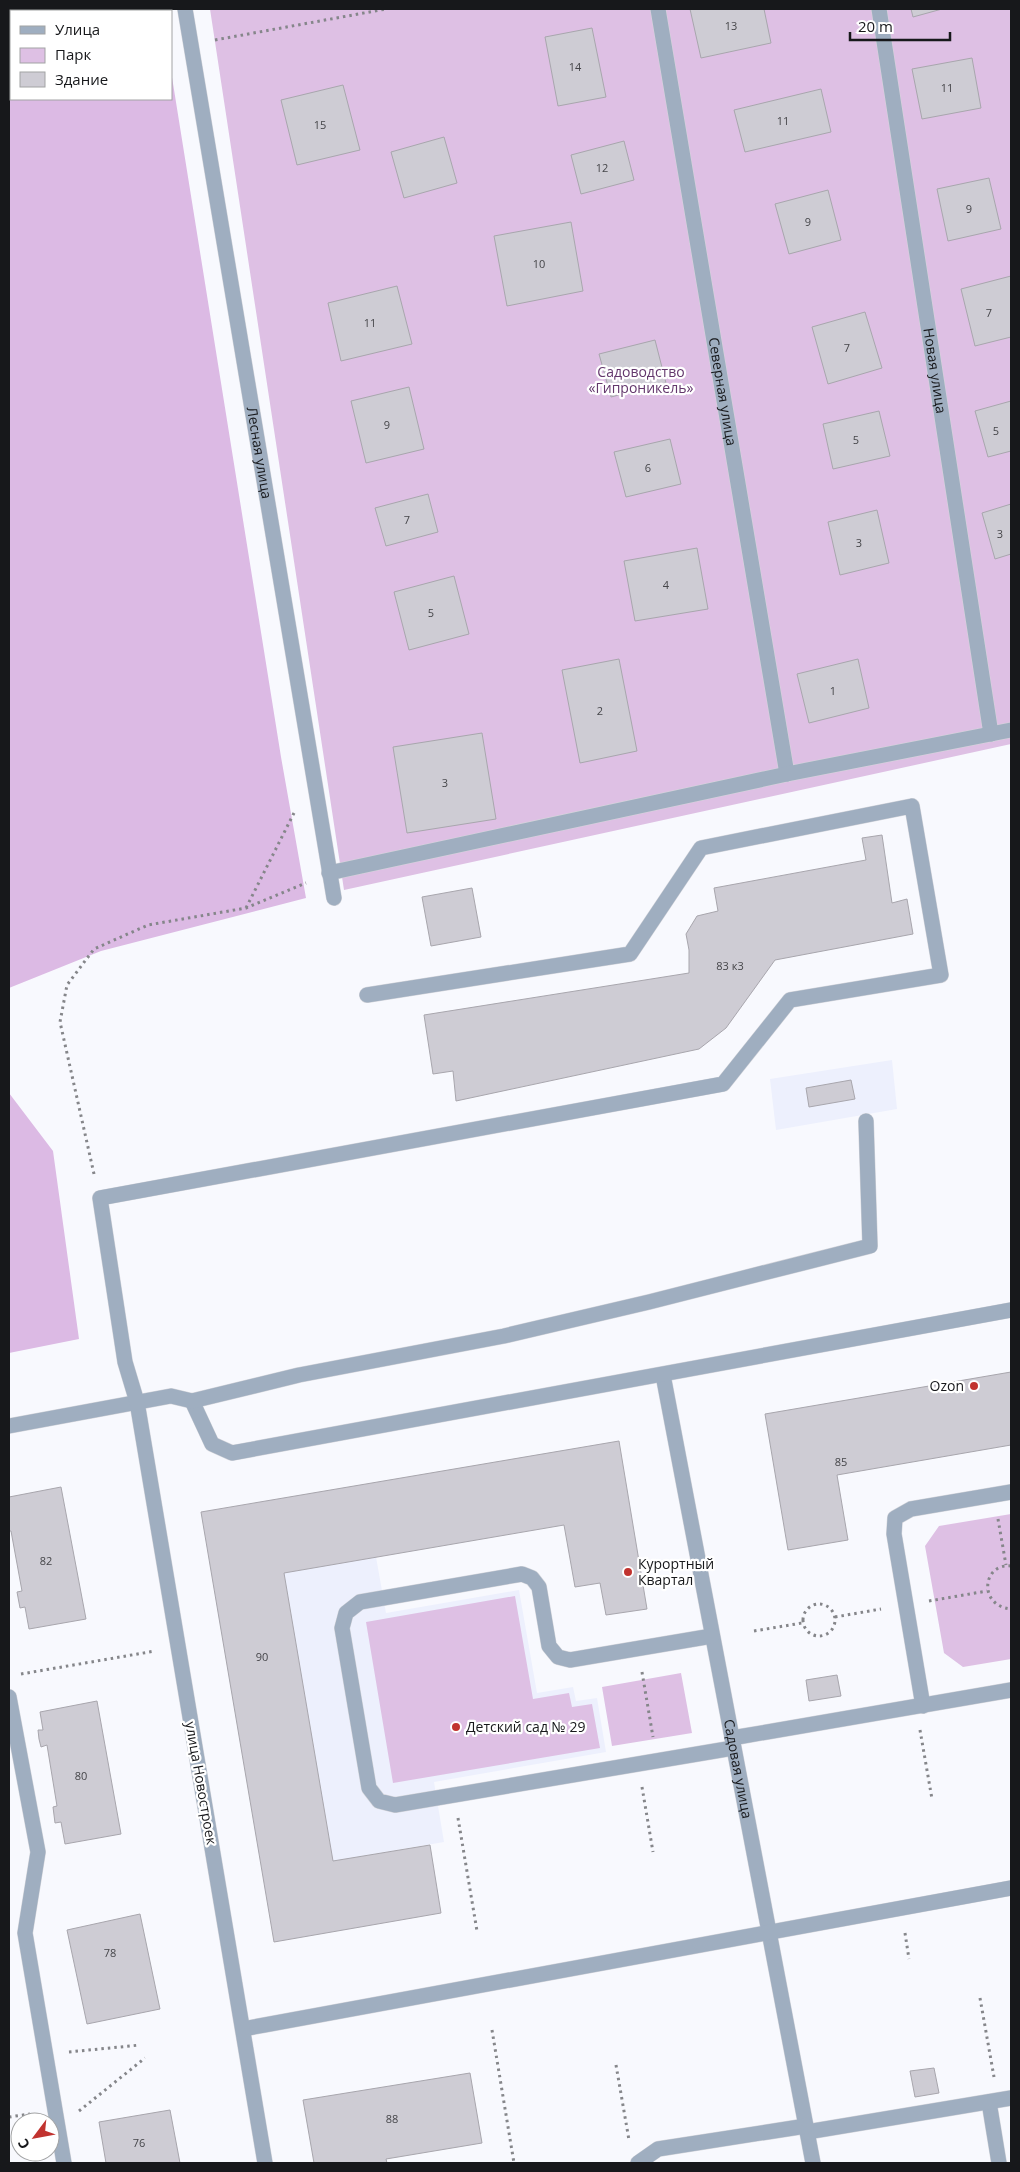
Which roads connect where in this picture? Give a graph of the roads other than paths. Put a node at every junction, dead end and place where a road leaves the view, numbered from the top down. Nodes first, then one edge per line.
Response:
1 (185, 9) edge
2 (658, 9) edge
3 (879, 9) edge
4 (1011, 730) edge
5 (991, 734) junction
6 (787, 774) junction
7 (329, 873) junction
8 (334, 898) dead end
9 (366, 995) dead end
10 (866, 1121) dead end
11 (1011, 1310) edge
12 (663, 1375) junction
13 (192, 1401) junction
14 (137, 1402) junction
15 (9, 1426) edge
16 (1011, 1492) edge
17 (712, 1636) junction
18 (1011, 1690) edge
19 (9, 1697) edge
20 (920, 1706) junction
21 (733, 1743) junction
22 (1011, 1888) edge
23 (769, 1932) junction
24 (243, 2029) junction
25 (999, 2100) edge
26 (806, 2129) junction
27 (64, 2163) edge
28 (265, 2163) edge
29 (638, 2163) edge
30 (813, 2163) edge
31 (999, 2163) edge

1 - 7 street, Лесная улица
2 - 6 street, Северная улица
3 - 5 street, Новая улица
4 - 5 street
5 - 6 street
6 - 7 street
7 - 8 street, Лесная улица
9 - 14 street, улица Новостроек
10 - 13 street
11 - 12 street
12 - 13 street
12 - 17 street, Садовая улица
13 - 14 street
14 - 15 street
14 - 24 street, улица Новостроек
16 - 20 street
17 - 21 street, Садовая улица
17 - 21 street
18 - 20 street
19 - 27 street
20 - 21 street
21 - 23 street, Садовая улица
22 - 23 street
23 - 24 street
23 - 26 street, Садовая улица
24 - 28 street, улица Новостроек
25 - 26 street
25 - 31 street
26 - 29 street
26 - 30 street, Садовая улица

